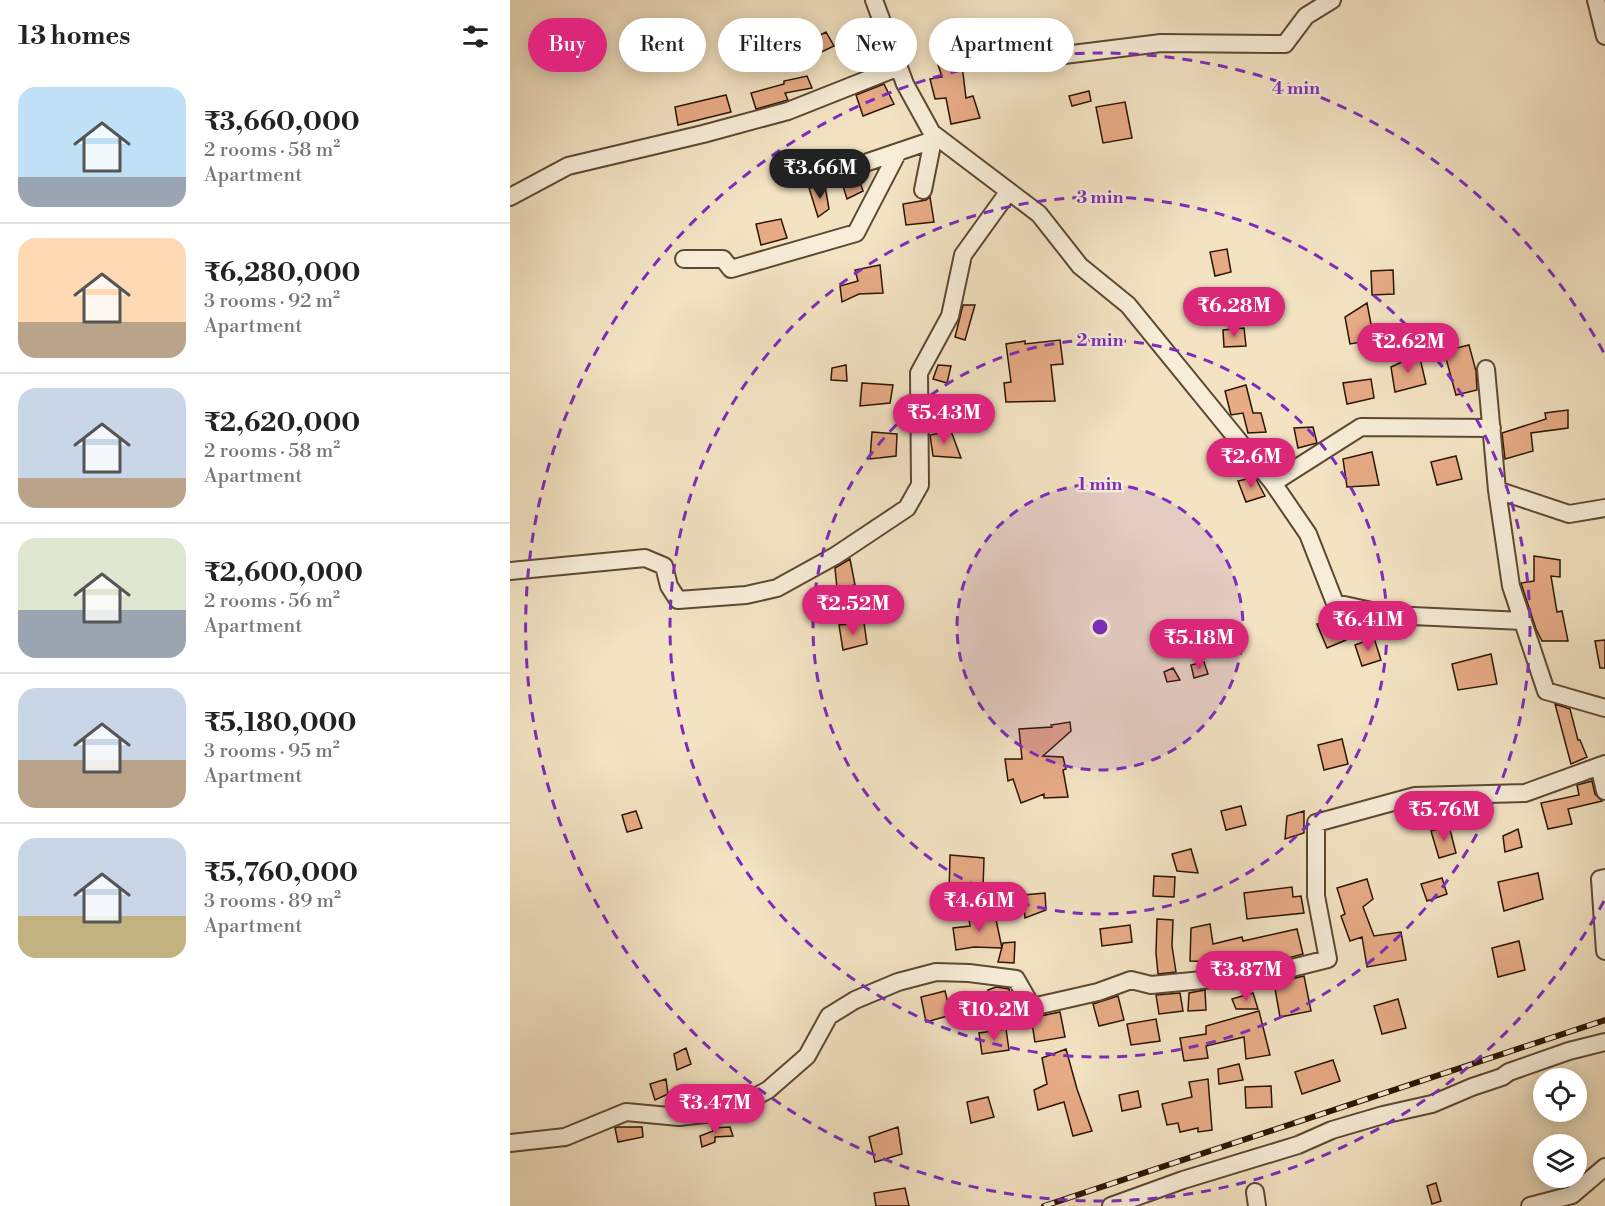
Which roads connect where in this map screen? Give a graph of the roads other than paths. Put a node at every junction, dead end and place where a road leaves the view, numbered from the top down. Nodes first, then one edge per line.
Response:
1 (874, 0) edge
2 (1332, 0) edge
3 (1596, 0) edge
4 (881, 18) edge
5 (1605, 36) edge
6 (1074, 54) edge
7 (886, 72) edge
8 (901, 72) edge
9 (936, 139) junction
10 (898, 152) junction
11 (868, 162) dead end
12 (922, 190) dead end
13 (1009, 191) junction
14 (510, 198) edge
15 (684, 259) dead end
16 (1486, 369) dead end
17 (1492, 428) junction
18 (1273, 483) junction
19 (1497, 490) junction
20 (1605, 508) edge
21 (510, 571) edge
22 (1523, 621) junction
23 (1605, 708) edge
24 (1602, 765) edge
25 (1605, 791) edge
26 (1605, 878) edge
27 (1604, 923) edge
28 (1605, 951) edge
29 (1605, 1042) edge
30 (510, 1143) edge
31 (1605, 1167) edge
32 (1112, 1206) edge
33 (1530, 1206) edge

1 - 4 street
2 - 6 street
3 - 5 street
7 - 14 street
8 - 9 street
9 - 10 street
9 - 12 street
9 - 13 street
10 - 11 street
10 - 15 street
13 - 18 street
13 - 21 street
16 - 17 street
17 - 18 street
17 - 19 street
18 - 22 street
19 - 20 street
19 - 22 street
22 - 23 street
24 - 25 street
24 - 30 street
26 - 27 street
27 - 28 street
29 - 32 street
31 - 33 street

